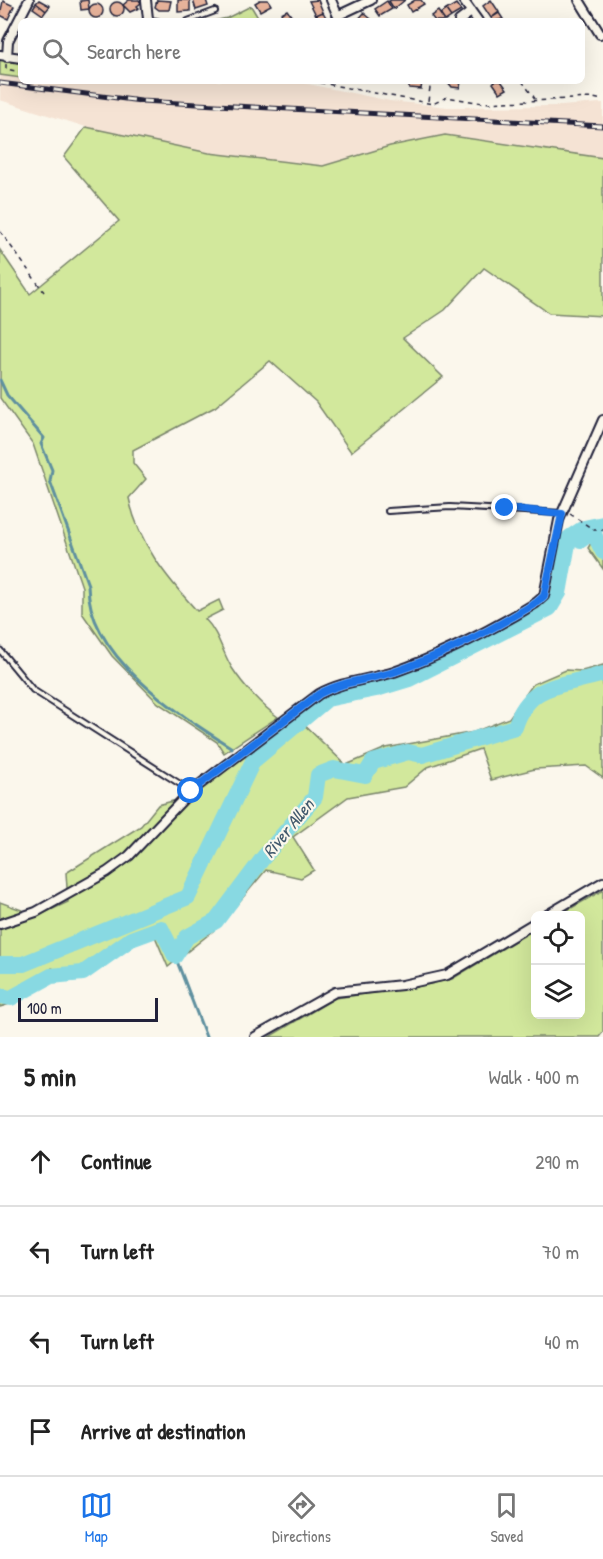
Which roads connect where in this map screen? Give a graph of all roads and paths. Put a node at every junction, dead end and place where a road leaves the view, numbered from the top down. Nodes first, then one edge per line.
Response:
1 (28, 0) edge
2 (146, 0) edge
3 (331, 0) edge
4 (371, 0) edge
5 (463, 0) edge
6 (579, 0) edge
7 (215, 11) dead end
8 (471, 12) junction
9 (19, 18) edge
10 (148, 18) edge
11 (196, 18) edge
12 (340, 18) edge
13 (463, 18) edge
14 (476, 18) edge
15 (18, 20) edge
16 (600, 34) dead end
17 (3, 56) edge
18 (18, 58) edge
19 (0, 68) edge
20 (6, 69) junction
21 (18, 71) edge
22 (325, 84) edge
23 (430, 84) edge
24 (524, 84) edge
25 (603, 100) edge
26 (536, 101) junction
27 (427, 102) junction
28 (0, 231) edge
29 (44, 292) dead end
30 (603, 420) edge
31 (388, 512) dead end
32 (563, 512) junction
33 (603, 530) edge
34 (0, 650) edge
35 (191, 791) junction
36 (603, 882) edge
37 (553, 911) edge
38 (0, 924) edge
39 (531, 925) edge
40 (255, 1037) edge

1 - 9 street
2 - 10 street
3 - 12 street
4 - 12 street
5 - 8 street
6 - 16 street
7 - 11 lane
8 - 13 street
8 - 14 street
15 - 17 street
17 - 18 street
17 - 20 path
19 - 20 path
20 - 21 path
22 - 27 path
23 - 27 path
24 - 26 path
25 - 26 path
26 - 27 path
28 - 29 path
30 - 32 street
31 - 32 lane
32 - 33 path
32 - 35 street
34 - 35 lane
35 - 38 street
36 - 37 street
39 - 40 street

